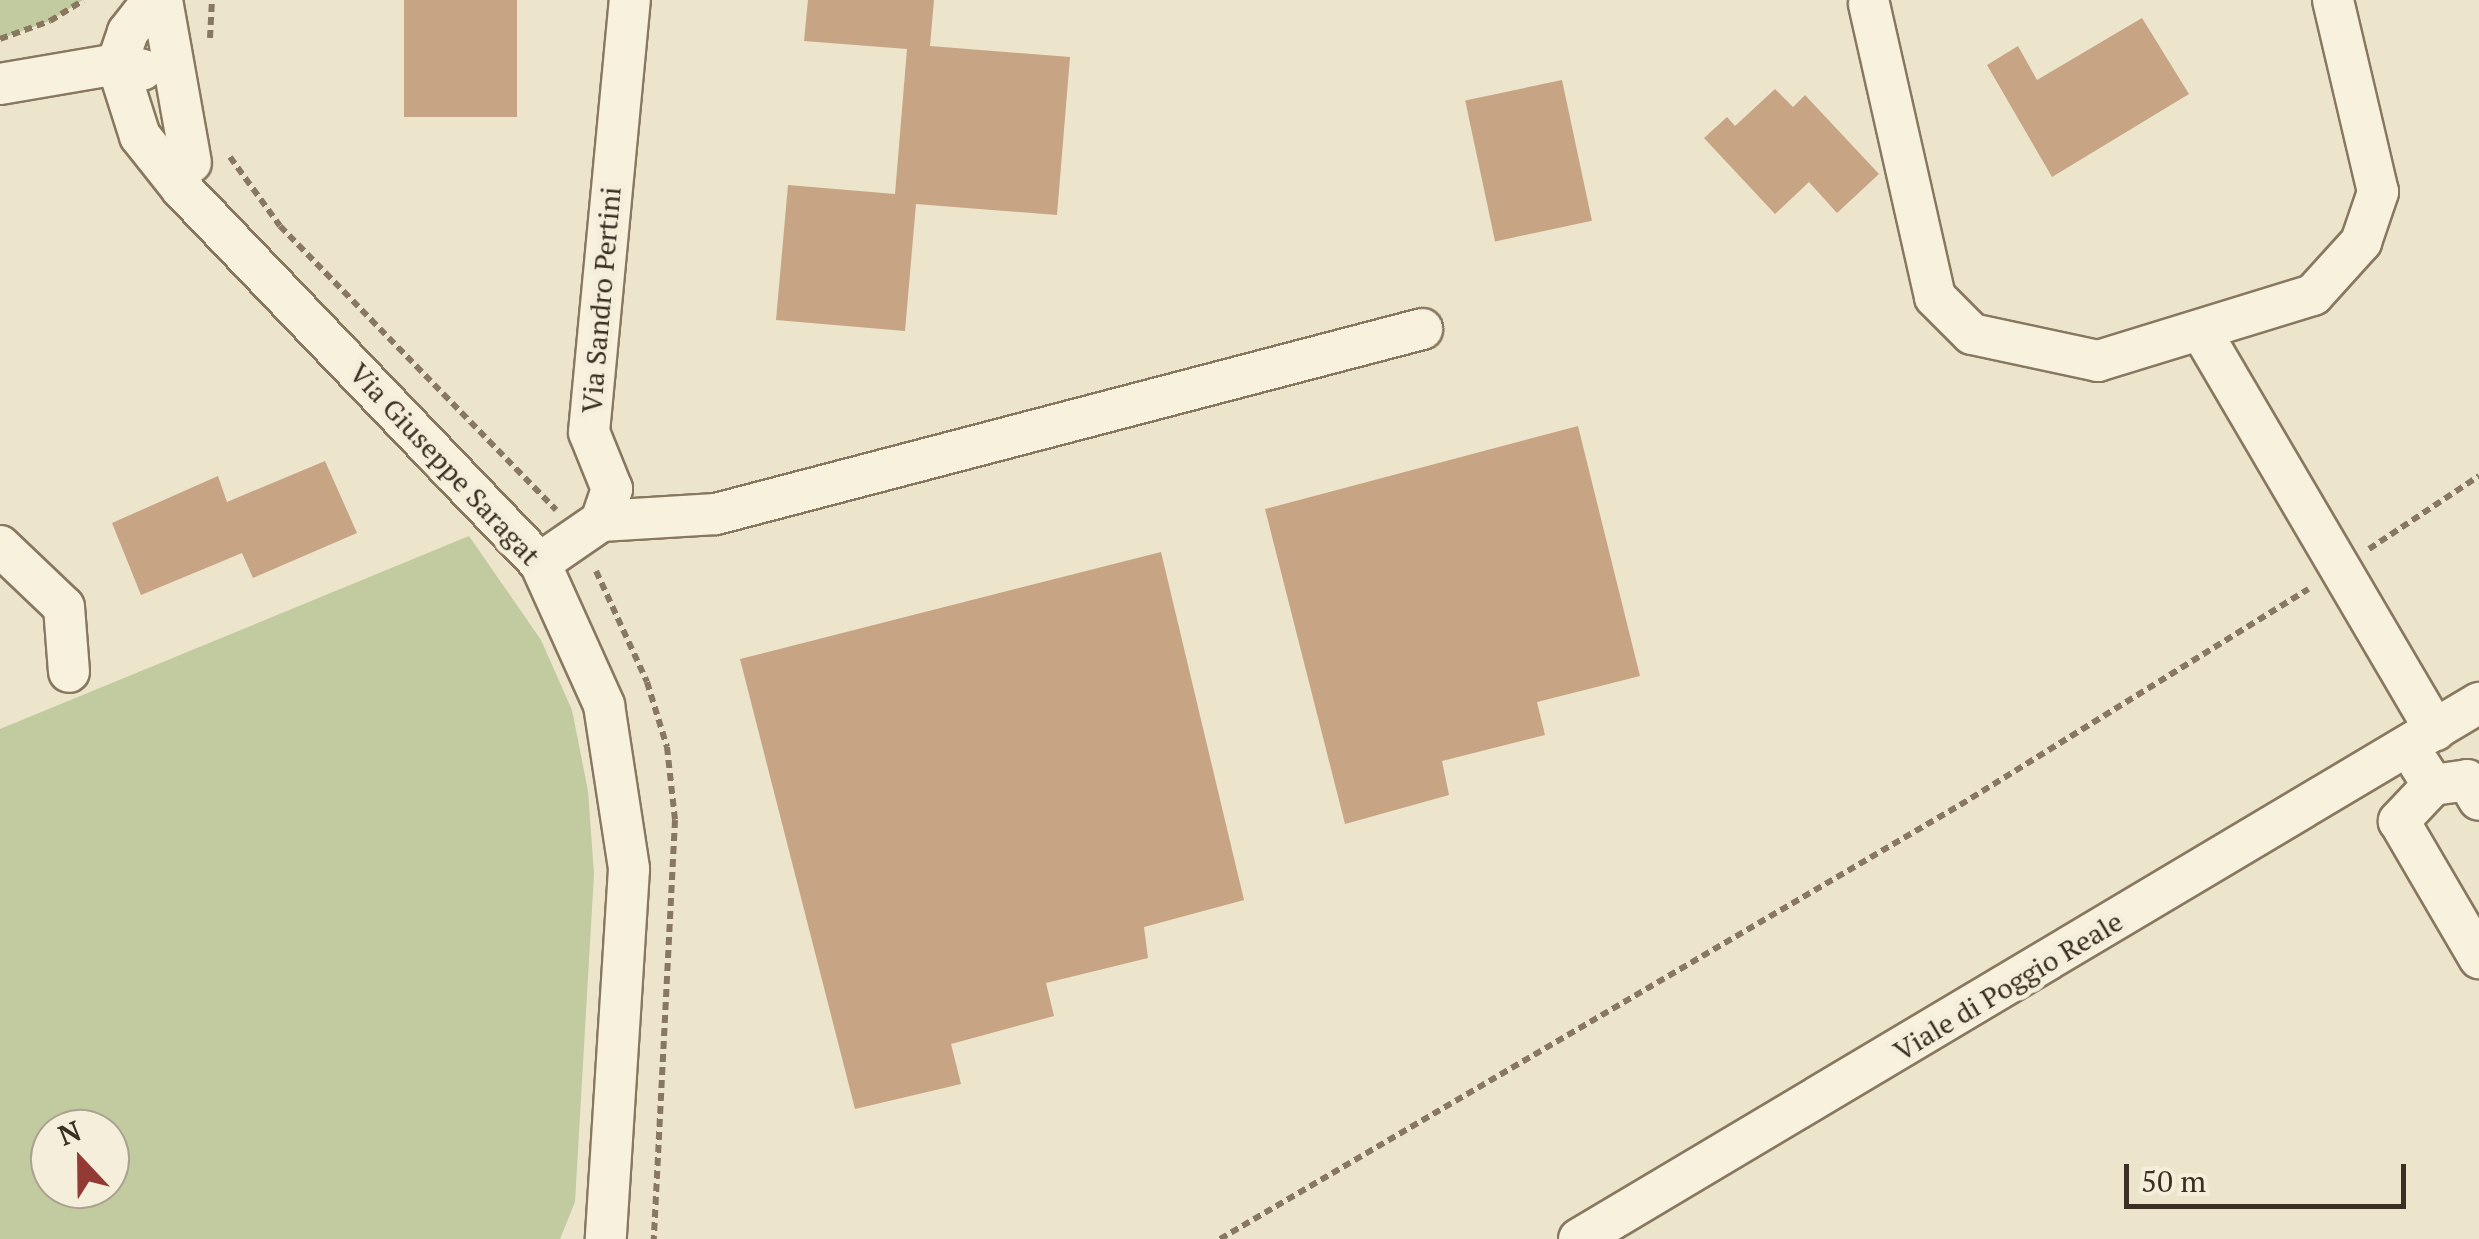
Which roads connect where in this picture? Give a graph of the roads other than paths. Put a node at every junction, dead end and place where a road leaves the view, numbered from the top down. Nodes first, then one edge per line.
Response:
1 (152, 0) edge
2 (162, 0) edge
3 (630, 0) edge
4 (2333, 0) edge
5 (1869, 4) dead end
6 (117, 64) junction
7 (0, 84) edge
8 (191, 162) junction
9 (205, 210) junction
10 (1422, 329) dead end
11 (2201, 331) junction
12 (601, 522) junction
13 (0, 546) edge
14 (540, 562) junction
15 (69, 672) dead end
16 (2479, 703) edge
17 (2422, 739) junction
18 (2433, 784) junction
19 (2479, 800) edge
20 (2479, 958) edge
21 (606, 1239) edge
22 (1579, 1239) edge

1 - 6 street
2 - 8 street, Via Giuseppe Saragat
3 - 12 street, Via Sandro Pertini
4 - 11 street
5 - 11 street
6 - 7 street
6 - 8 street, Via Giuseppe Saragat
6 - 9 street, Via Giuseppe Saragat
8 - 9 street, Via Giuseppe Saragat
9 - 14 street, Via Giuseppe Saragat
10 - 12 street
11 - 17 street
12 - 14 street
13 - 15 street
14 - 21 street, Via Giuseppe Saragat
16 - 17 street, Viale di Poggio Reale
17 - 18 street
17 - 22 street, Viale di Poggio Reale
18 - 19 street
18 - 20 street

